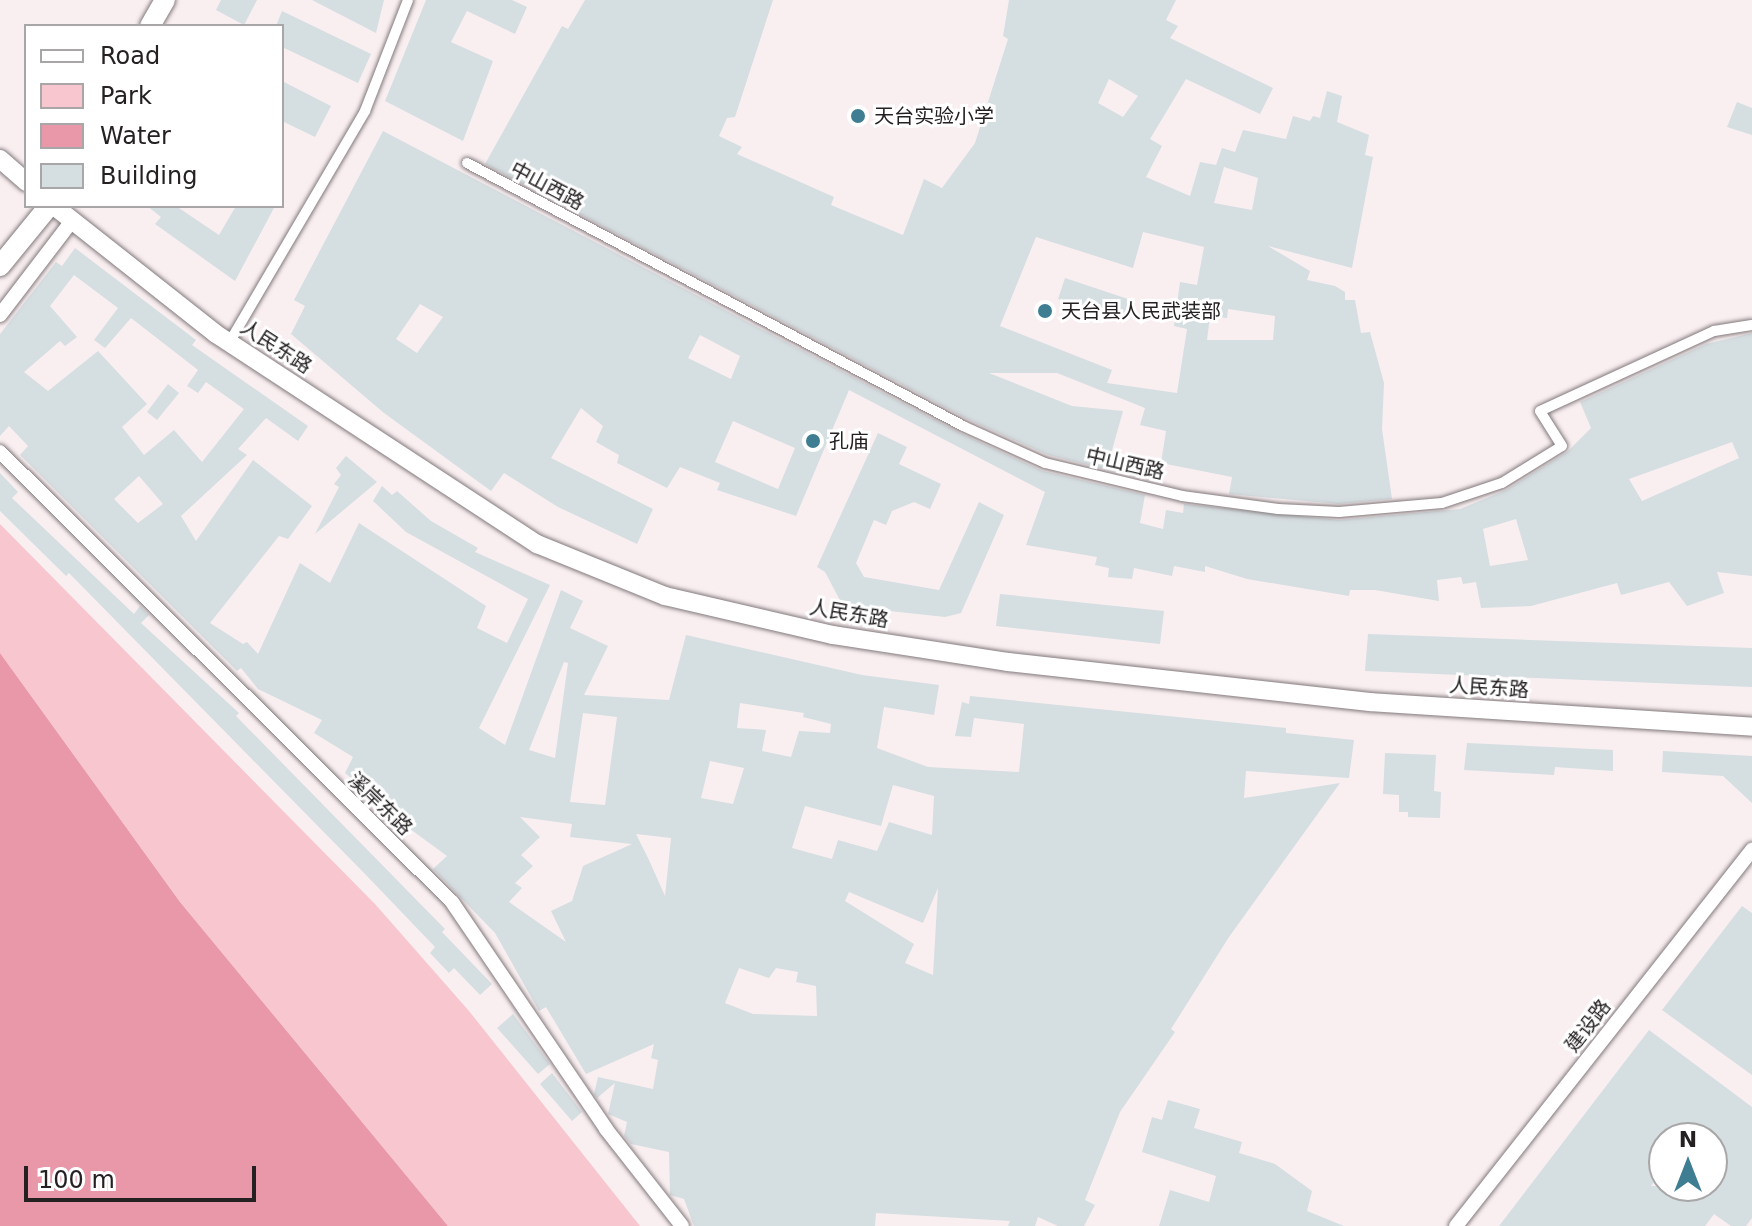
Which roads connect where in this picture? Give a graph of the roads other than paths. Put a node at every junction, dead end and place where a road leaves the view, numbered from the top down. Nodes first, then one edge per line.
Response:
1 (408, 0) edge
2 (160, 2) edge
3 (151, 24) edge
4 (0, 159) edge
5 (467, 163) dead end
6 (24, 180) edge
7 (49, 208) edge
8 (54, 208) edge
9 (71, 222) junction
10 (0, 266) edge
11 (0, 315) edge
12 (1752, 325) edge
13 (229, 343) junction
14 (0, 452) edge
15 (1752, 727) edge
16 (1752, 850) edge
17 (682, 1226) edge
18 (1456, 1226) edge

1 - 13 street
2 - 3 main road
4 - 6 main road
5 - 12 street, 中山西路
7 - 10 main road
8 - 9 main road, 人民东路
9 - 11 street
9 - 13 main road, 人民东路
13 - 15 main road, 人民东路
14 - 17 street, 溪岸东路
16 - 18 street, 建设路

